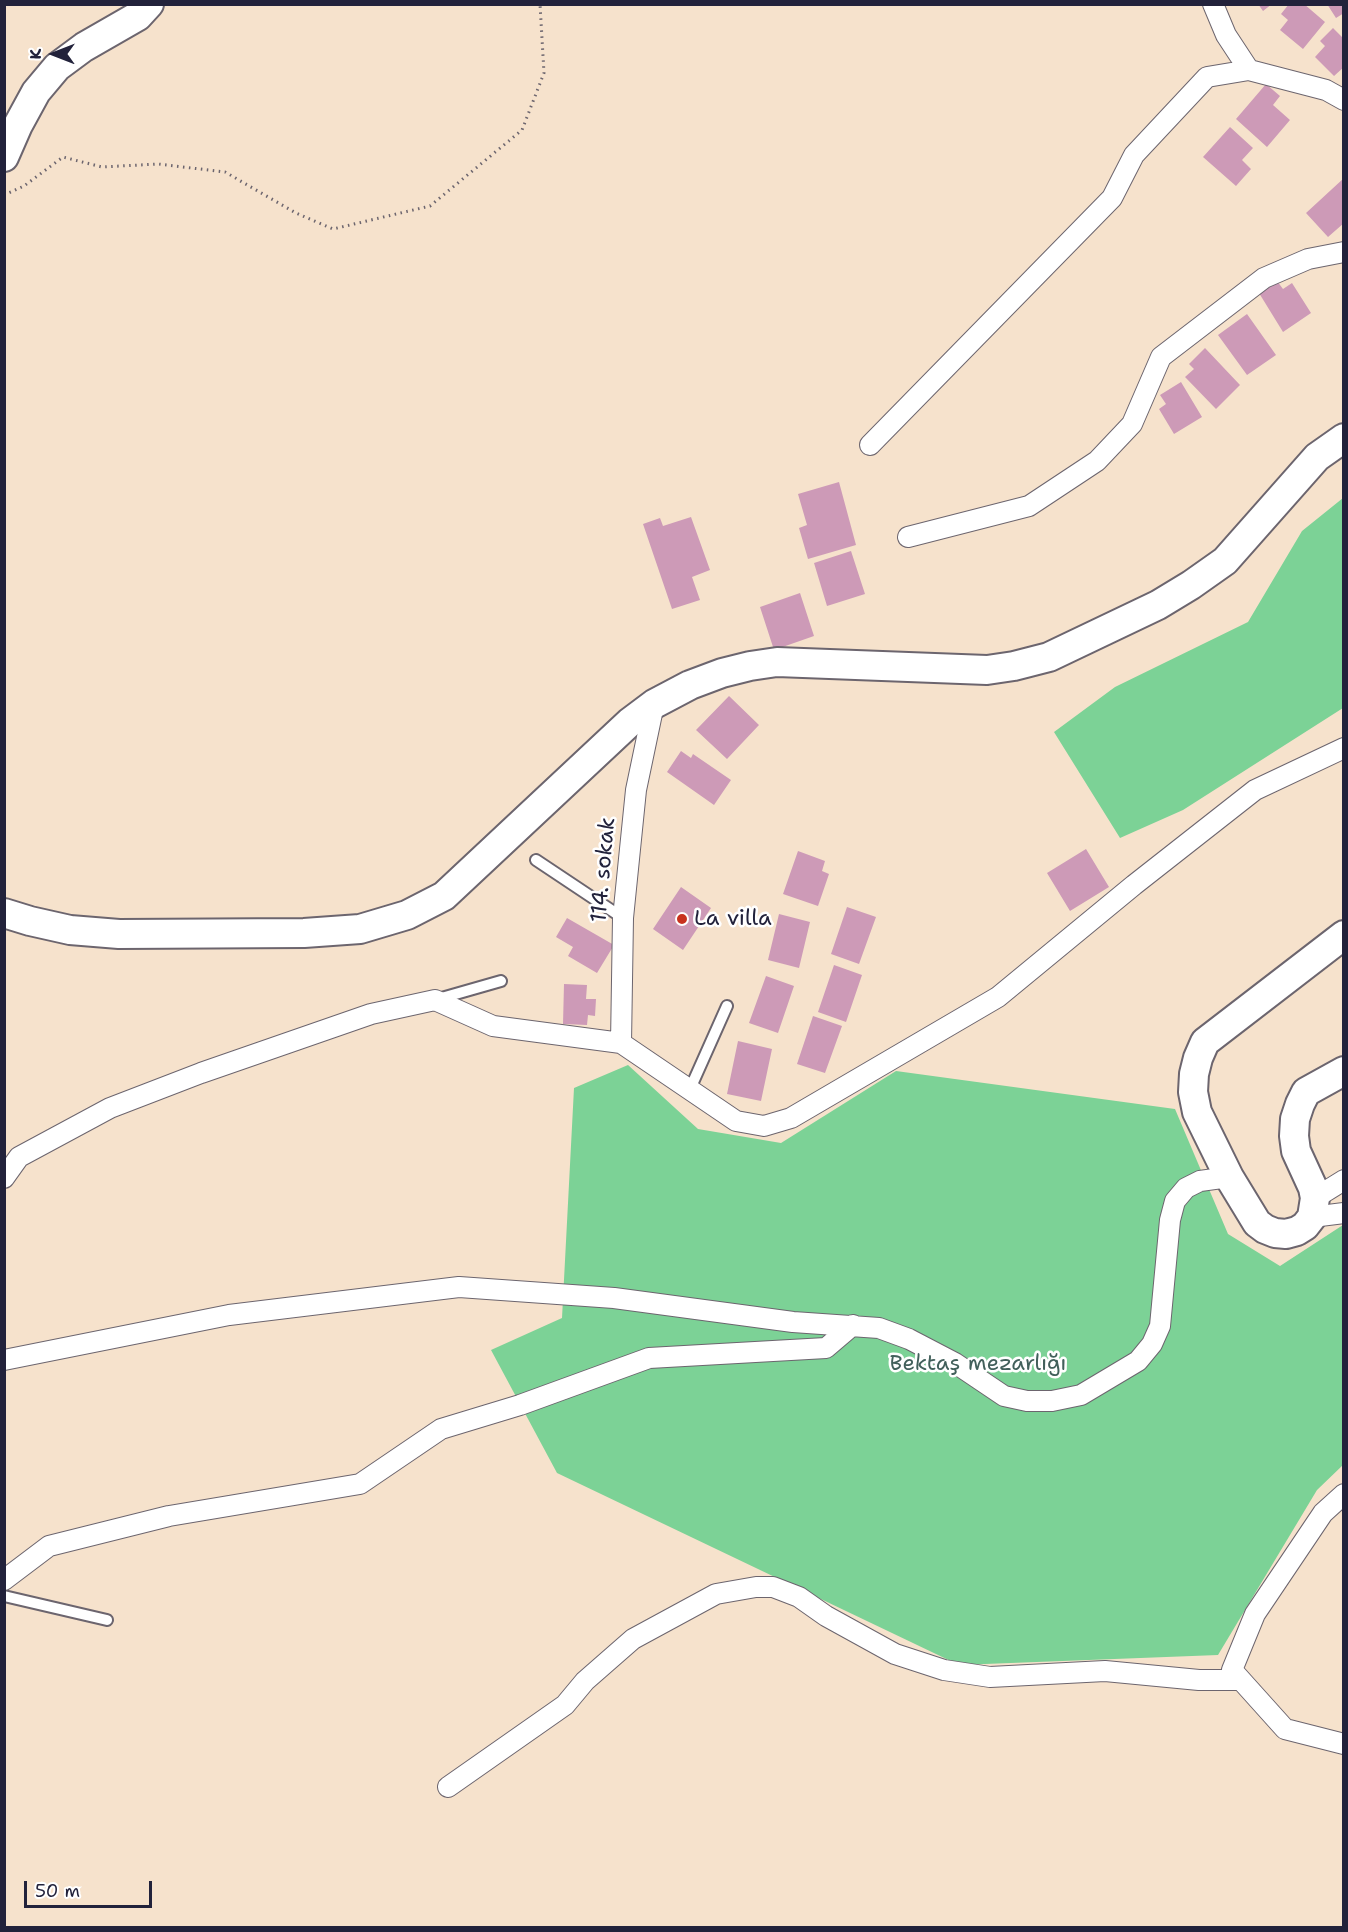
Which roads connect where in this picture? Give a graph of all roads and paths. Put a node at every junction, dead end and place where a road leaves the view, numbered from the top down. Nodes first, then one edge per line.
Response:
1 (149, 4) edge
2 (540, 4) edge
3 (1213, 4) edge
4 (1249, 70) junction
5 (1344, 100) edge
6 (4, 157) edge
7 (4, 195) edge
8 (1344, 252) edge
9 (1344, 438) edge
10 (870, 445) dead end
11 (908, 537) dead end
12 (654, 704) junction
13 (1344, 748) edge
14 (536, 860) dead end
15 (4, 913) edge
16 (623, 918) junction
17 (1344, 935) edge
18 (501, 981) dead end
19 (435, 1000) junction
20 (726, 1006) dead end
21 (621, 1043) junction
22 (1344, 1071) edge
23 (690, 1089) junction
24 (12, 1159) edge
25 (1229, 1177) junction
26 (4, 1178) edge
27 (1344, 1180) edge
28 (1314, 1208) junction
29 (1344, 1213) edge
30 (853, 1325) junction
31 (4, 1360) edge
32 (1344, 1494) edge
33 (4, 1580) edge
34 (4, 1596) edge
35 (107, 1620) dead end
36 (1241, 1680) junction
37 (1344, 1744) edge
38 (448, 1786) dead end

1 - 6 street
2 - 7 path
3 - 4 street
4 - 5 street
4 - 10 street
8 - 11 street
9 - 12 street
12 - 15 street
12 - 16 street, 114. sokak
13 - 23 street
14 - 16 lane
16 - 21 street, 114. sokak
17 - 25 street
18 - 19 lane
19 - 21 street
19 - 24 street
20 - 23 lane
21 - 23 street
22 - 28 street
24 - 26 street
25 - 28 street
25 - 30 street
27 - 28 street
28 - 29 street
30 - 31 street
30 - 33 street
32 - 36 street
34 - 35 lane
36 - 37 street
36 - 38 street

